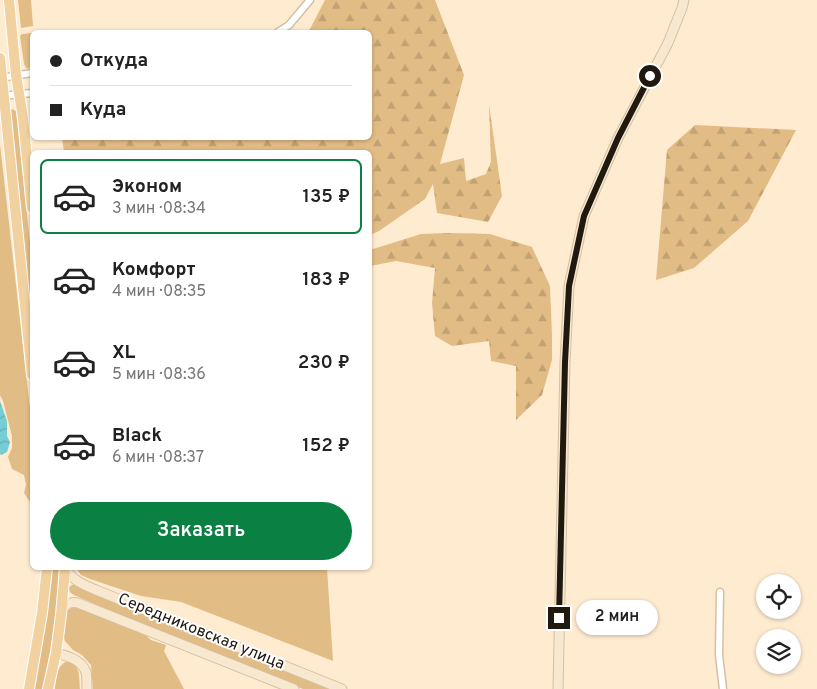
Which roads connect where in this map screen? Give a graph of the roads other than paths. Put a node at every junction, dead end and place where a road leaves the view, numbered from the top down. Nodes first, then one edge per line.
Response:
1 (9, 0) edge
2 (310, 0) edge
3 (684, 0) edge
4 (281, 30) edge
5 (0, 58) edge
6 (30, 73) edge
7 (16, 75) junction
8 (1, 78) edge
9 (30, 93) edge
10 (19, 95) junction
11 (2, 96) edge
12 (30, 188) edge
13 (30, 356) edge
14 (47, 570) edge
15 (65, 570) edge
16 (66, 570) edge
17 (720, 592) dead end
18 (62, 611) junction
19 (56, 653) junction
20 (29, 689) edge
21 (48, 689) edge
22 (87, 689) edge
23 (294, 689) edge
24 (342, 689) edge
25 (558, 689) edge
26 (723, 689) edge

1 - 7 main road
2 - 4 street
3 - 25 street
5 - 8 main road
6 - 7 street
7 - 8 street
7 - 10 main road
8 - 11 main road
9 - 10 street
10 - 11 street
10 - 12 main road
11 - 13 main road
14 - 20 main road
15 - 18 main road
16 - 24 street, Середниковская улица
17 - 26 street
18 - 19 main road
18 - 23 street, Середниковская улица
19 - 21 main road
19 - 22 street

